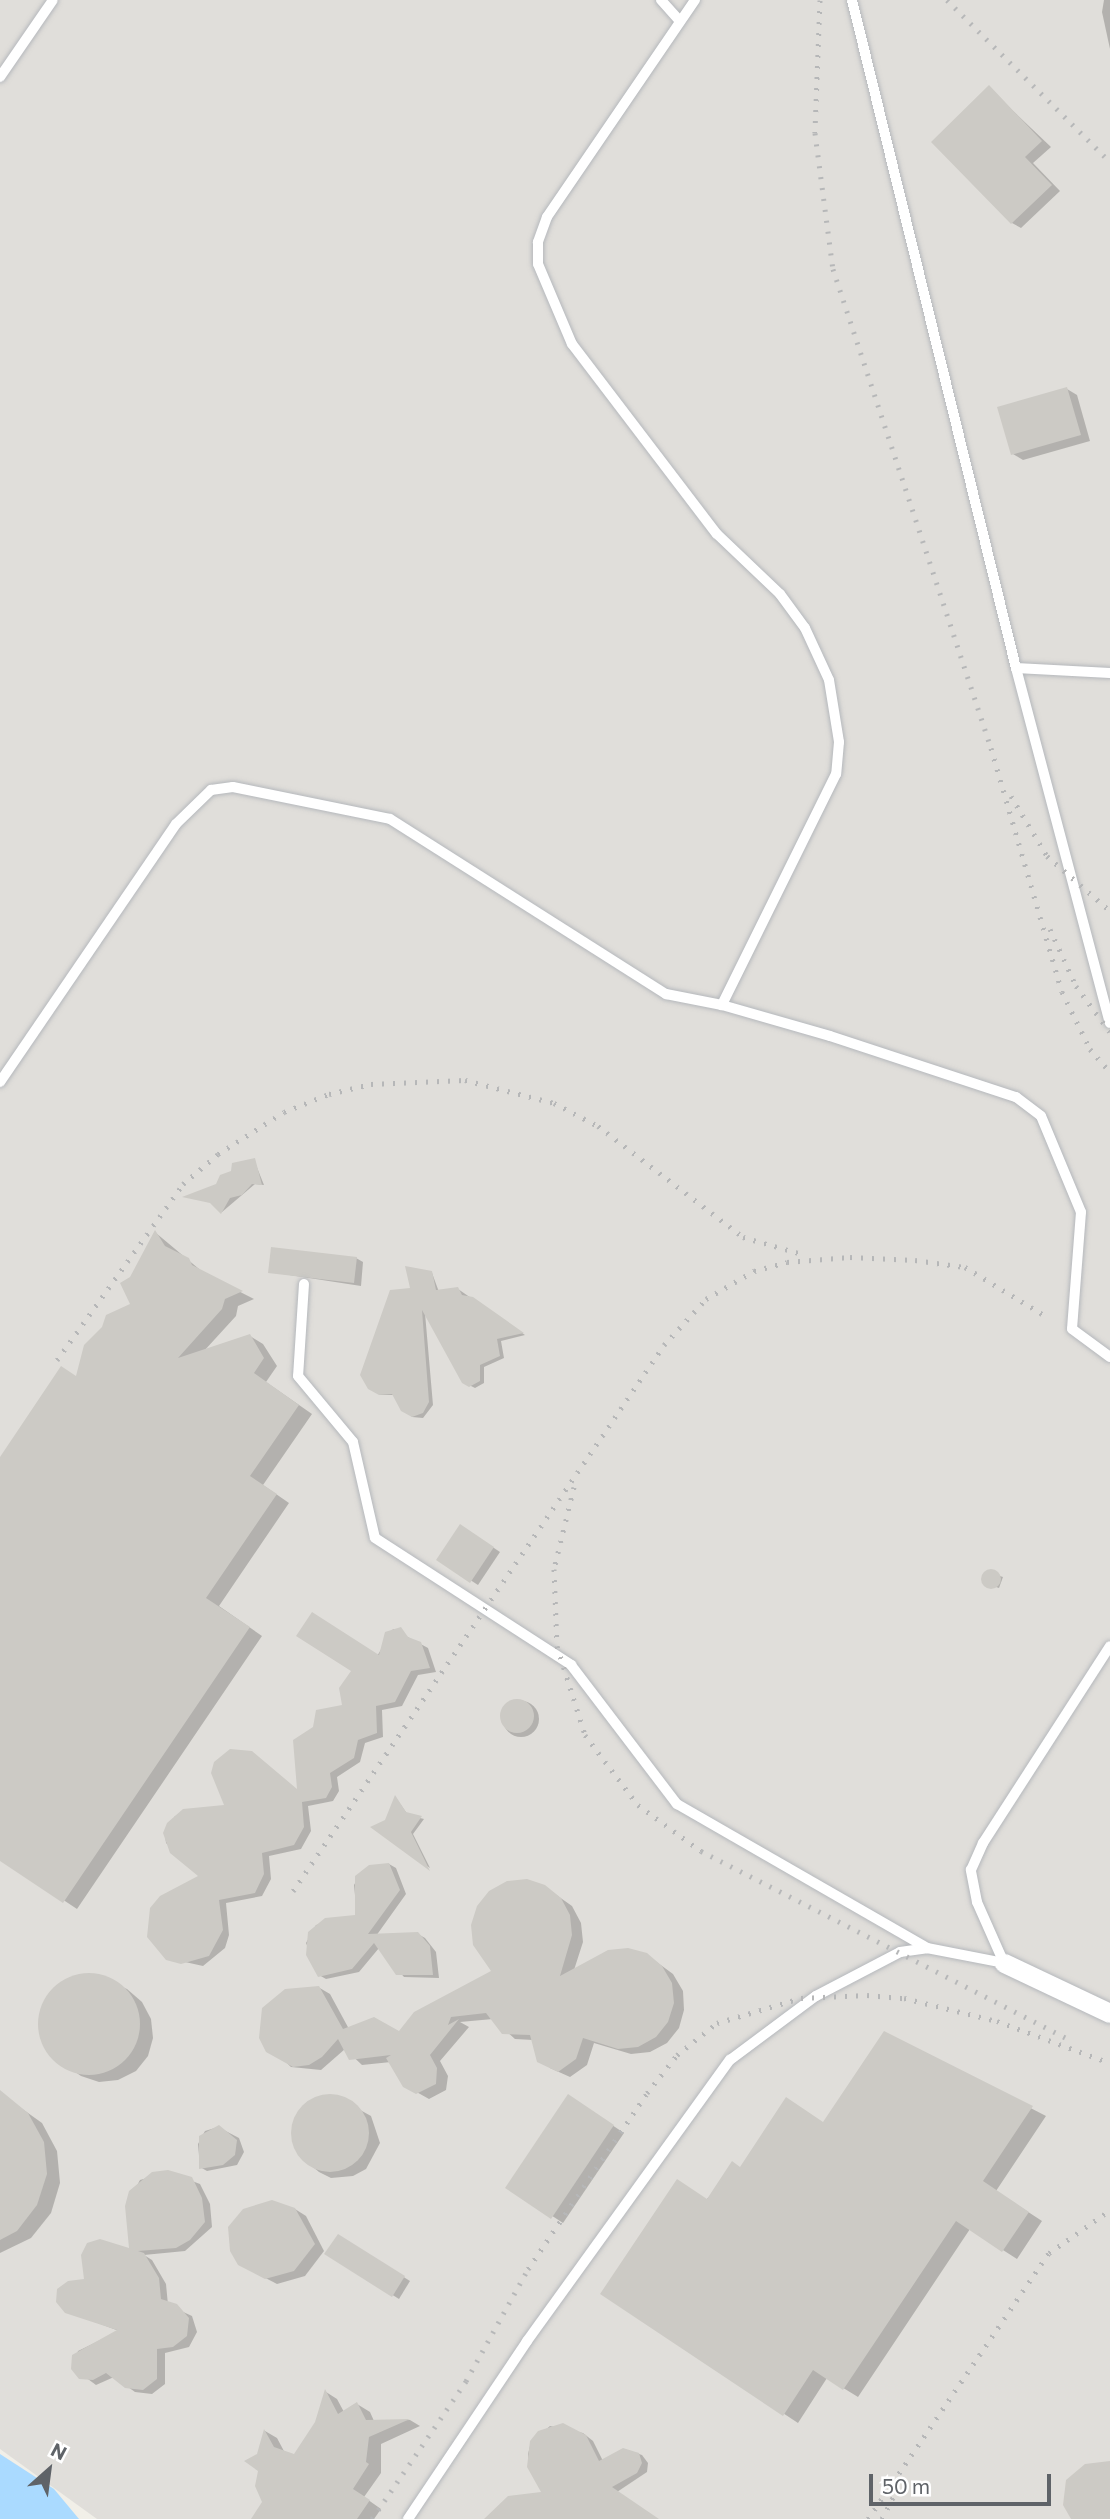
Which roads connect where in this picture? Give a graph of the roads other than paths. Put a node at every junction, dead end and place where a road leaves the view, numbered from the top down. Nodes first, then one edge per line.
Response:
1 (53, 0) edge
2 (662, 0) edge
3 (695, 0) edge
4 (852, 0) edge
5 (679, 20) junction
6 (0, 78) edge
7 (1016, 668) junction
8 (1110, 673) edge
9 (722, 1005) junction
10 (1110, 1023) edge
11 (0, 1082) edge
12 (304, 1284) dead end
13 (1110, 1357) edge
14 (1110, 1646) edge
15 (927, 1948) junction
16 (1004, 1963) junction
17 (1110, 2012) edge
18 (408, 2519) edge

1 - 6 lane
2 - 5 lane
3 - 5 lane
4 - 7 lane
5 - 9 lane
7 - 8 lane
7 - 10 lane
9 - 11 lane
9 - 13 lane
12 - 15 lane
14 - 16 lane
15 - 16 lane
15 - 18 lane
16 - 17 street

